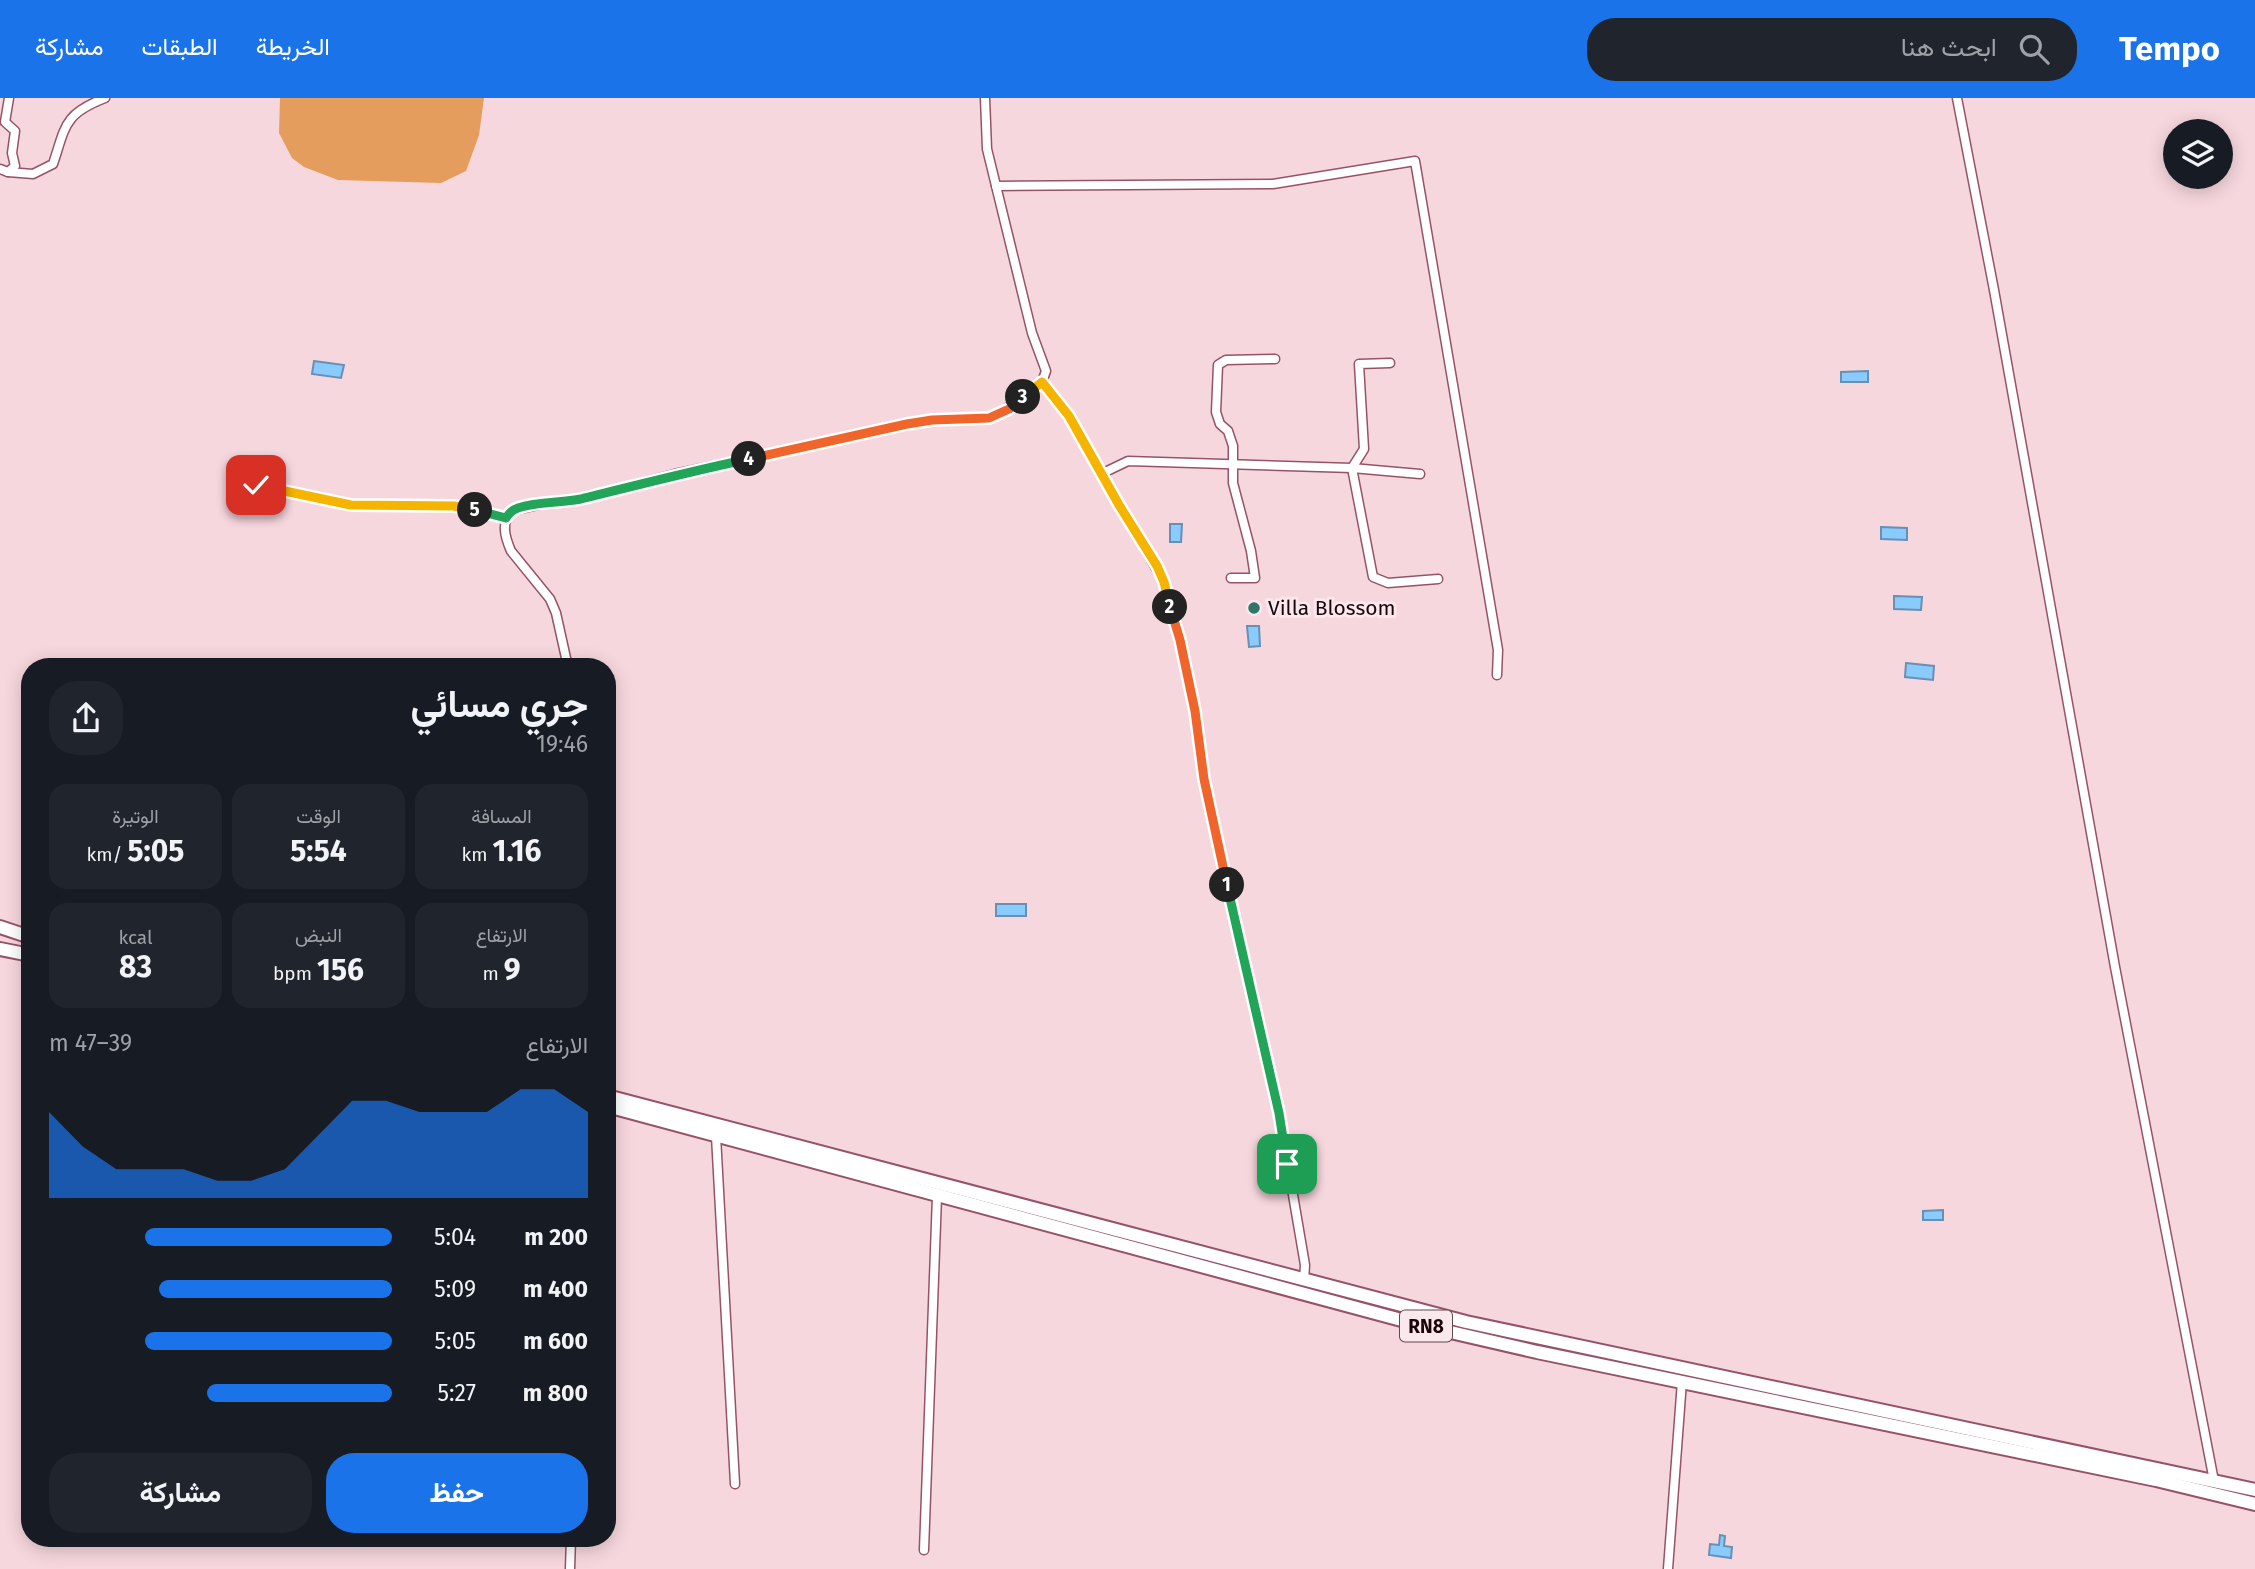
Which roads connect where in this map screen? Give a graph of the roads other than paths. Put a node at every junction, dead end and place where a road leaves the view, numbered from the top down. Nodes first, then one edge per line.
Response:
1 (9, 98) edge
2 (105, 98) edge
3 (985, 98) edge
4 (1957, 98) edge
5 (4, 170) edge
6 (996, 186) junction
7 (1275, 359) dead end
8 (1390, 363) dead end
9 (1042, 382) junction
10 (1232, 464) junction
11 (1352, 468) junction
12 (1101, 474) junction
13 (1420, 474) dead end
14 (234, 475) dead end
15 (506, 518) junction
16 (1231, 578) dead end
17 (1438, 579) dead end
18 (566, 658) edge
19 (1497, 675) dead end
20 (0, 927) edge
21 (21, 934) edge
22 (0, 949) edge
23 (21, 953) edge
24 (616, 1098) edge
25 (616, 1108) edge
26 (716, 1136) junction
27 (937, 1196) junction
28 (1304, 1281) junction
29 (1682, 1381) junction
30 (2214, 1481) junction
31 (735, 1483) dead end
32 (2255, 1490) edge
33 (2255, 1504) edge
34 (571, 1547) edge
35 (924, 1550) dead end
36 (570, 1569) edge
37 (1668, 1569) edge

1 - 5 street
2 - 5 street
3 - 6 street
4 - 30 street
6 - 9 street
6 - 19 street
7 - 10 street
8 - 11 street
9 - 12 street
9 - 15 street
10 - 11 street
10 - 12 street
10 - 16 street
11 - 13 street
11 - 17 street
12 - 28 street
14 - 15 street
15 - 18 street
20 - 21 highway
22 - 23 highway
24 - 28 highway, RN8
25 - 26 highway, RN8
26 - 27 highway, RN8
26 - 31 street
27 - 29 highway, RN8
27 - 35 street
28 - 30 highway, RN8
29 - 33 highway, RN8
29 - 37 street
30 - 32 highway, RN8
34 - 36 street

